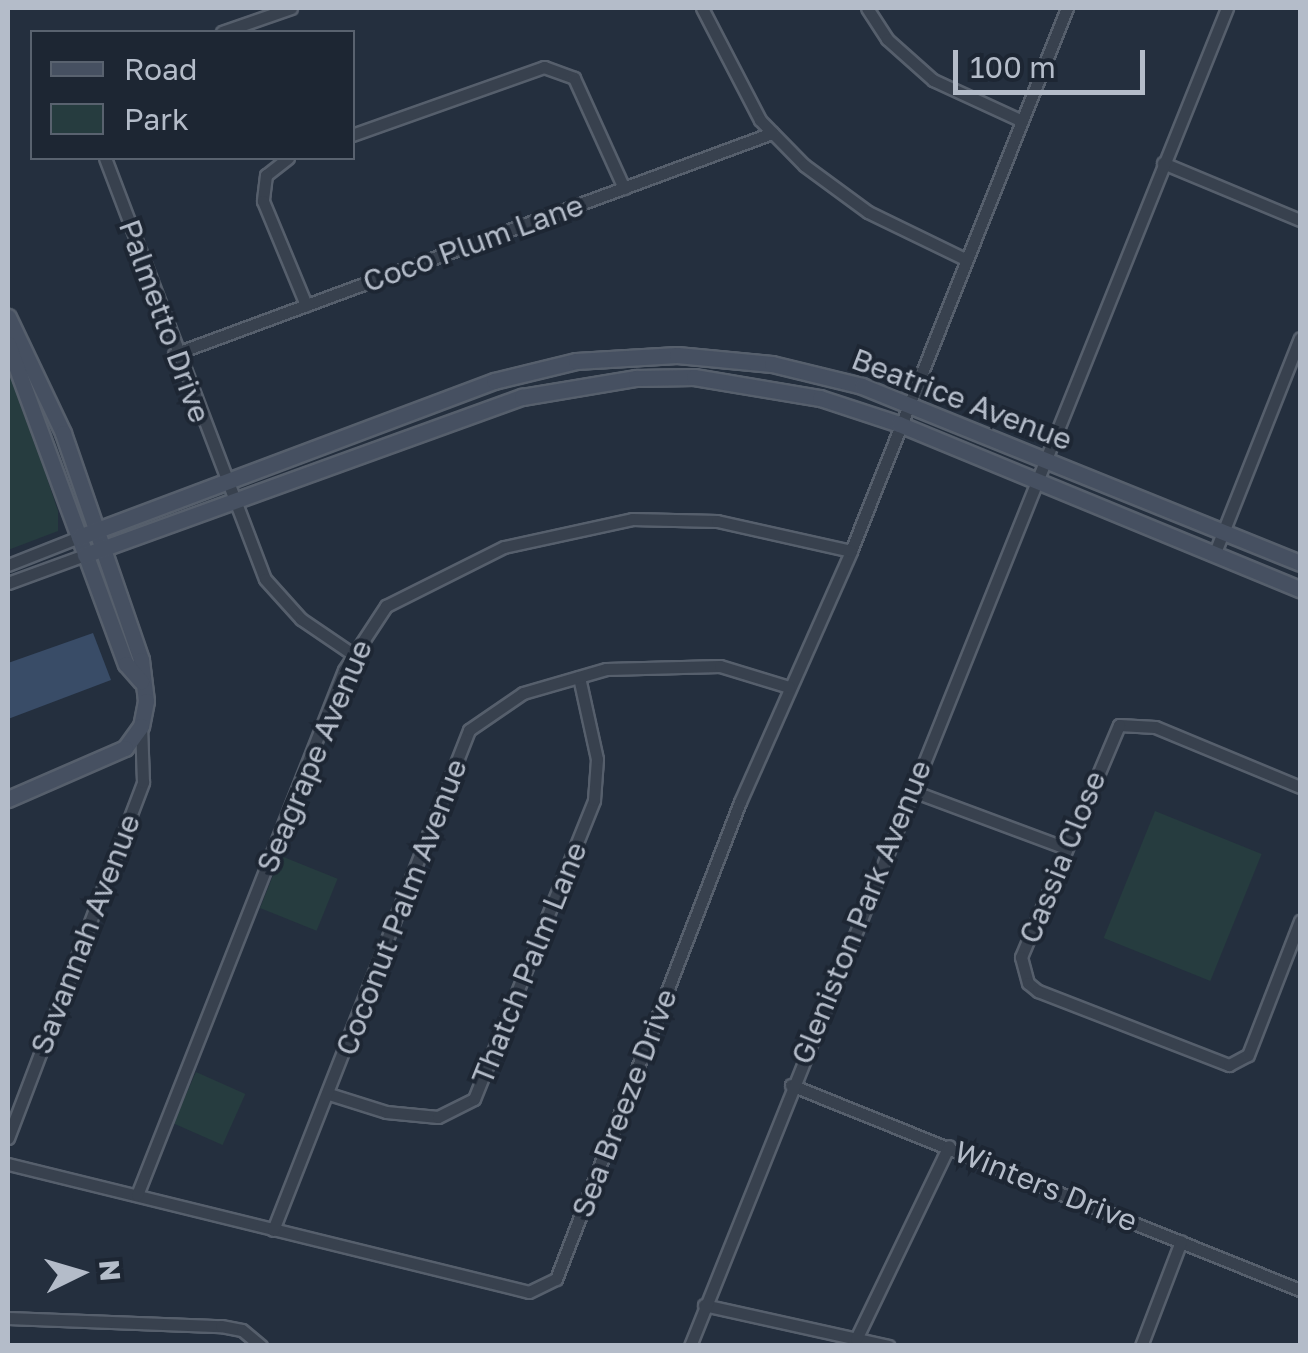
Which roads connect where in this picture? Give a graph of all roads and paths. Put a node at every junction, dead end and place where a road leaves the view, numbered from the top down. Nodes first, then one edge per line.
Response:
1 (291, 8) edge
2 (702, 8) edge
3 (868, 8) edge
4 (1067, 8) edge
5 (1227, 8) edge
6 (228, 30) edge
7 (1022, 121) junction
8 (772, 133) junction
9 (355, 134) edge
10 (106, 160) edge
11 (285, 160) edge
12 (1164, 163) junction
13 (624, 188) junction
14 (1300, 220) edge
15 (964, 259) junction
16 (306, 305) junction
17 (8, 317) edge
18 (1300, 338) edge
19 (8, 344) edge
20 (174, 354) junction
21 (908, 404) junction
22 (900, 424) junction
23 (1042, 458) junction
24 (1033, 480) junction
25 (226, 484) junction
26 (233, 502) junction
27 (97, 530) junction
28 (1222, 532) junction
29 (78, 537) junction
30 (104, 548) junction
31 (851, 551) junction
32 (1214, 554) junction
33 (85, 555) junction
34 (1300, 563) edge
35 (8, 565) edge
36 (8, 583) edge
37 (1300, 590) edge
38 (351, 653) junction
39 (579, 677) junction
40 (141, 681) junction
41 (790, 687) junction
42 (142, 726) junction
43 (1300, 787) edge
44 (910, 790) junction
45 (8, 799) edge
46 (1066, 848) junction
47 (1300, 921) edge
48 (1295, 949) edge
49 (792, 1085) junction
50 (329, 1094) junction
51 (8, 1138) edge
52 (949, 1146) junction
53 (8, 1164) edge
54 (137, 1195) junction
55 (273, 1230) junction
56 (1181, 1242) junction
57 (1300, 1290) edge
58 (704, 1305) junction
59 (8, 1318) edge
60 (856, 1340) junction
61 (260, 1346) edge
62 (690, 1346) edge
63 (889, 1346) edge
64 (1141, 1346) edge

1 - 6 street
2 - 8 street
3 - 7 street
4 - 7 street, Sea Breeze Drive
5 - 12 street
7 - 15 street, Sea Breeze Drive
8 - 13 street, Coco Plum Lane
8 - 15 street
9 - 13 street
10 - 20 street, Palmetto Drive
11 - 16 street
12 - 14 street
12 - 23 street
13 - 16 street, Coco Plum Lane
15 - 21 street, Sea Breeze Drive
16 - 20 street, Coco Plum Lane
17 - 27 main road
18 - 28 street
19 - 29 main road
20 - 25 street, Palmetto Drive
21 - 22 street, Sea Breeze Drive
21 - 23 main road, Beatrice Avenue
21 - 25 main road, Beatrice Avenue
22 - 24 main road, Beatrice Avenue
22 - 26 main road, Beatrice Avenue
22 - 31 street, Sea Breeze Drive
23 - 24 street, Gleniston Park Avenue
23 - 28 main road, Beatrice Avenue
24 - 32 main road, Beatrice Avenue
24 - 44 street, Gleniston Park Avenue
25 - 26 street, Palmetto Drive
25 - 27 main road, Beatrice Avenue
26 - 30 main road, Beatrice Avenue
26 - 38 street, Palmetto Drive
27 - 29 main road, Beatrice Avenue
27 - 30 main road
28 - 32 street
28 - 34 main road, Beatrice Avenue
29 - 33 main road
29 - 35 street
30 - 33 main road, Beatrice Avenue
30 - 40 main road
31 - 38 street, Seagrape Avenue
31 - 41 street, Sea Breeze Drive
32 - 37 main road, Beatrice Avenue
33 - 36 street
33 - 40 main road
38 - 54 street, Seagrape Avenue
39 - 41 street, Coconut Palm Avenue
39 - 50 street, Coconut Palm Avenue
39 - 50 street, Thatch Palm Lane
40 - 42 main road
41 - 55 street, Sea Breeze Drive
42 - 45 main road
42 - 51 street, Savannah Avenue
43 - 46 street, Cassia Close
44 - 46 street
44 - 49 street, Gleniston Park Avenue
46 - 48 street, Cassia Close
47 - 48 street, Cassia Close
49 - 52 street, Winters Drive
49 - 58 street, Gleniston Park Avenue
50 - 55 street, Coconut Palm Avenue
52 - 56 street, Winters Drive
52 - 60 street
53 - 54 street, Sea Breeze Drive
54 - 55 street, Sea Breeze Drive
56 - 57 street, Winters Drive
56 - 64 street
58 - 60 street
58 - 62 street, Gleniston Park Avenue
59 - 61 street
60 - 63 street

